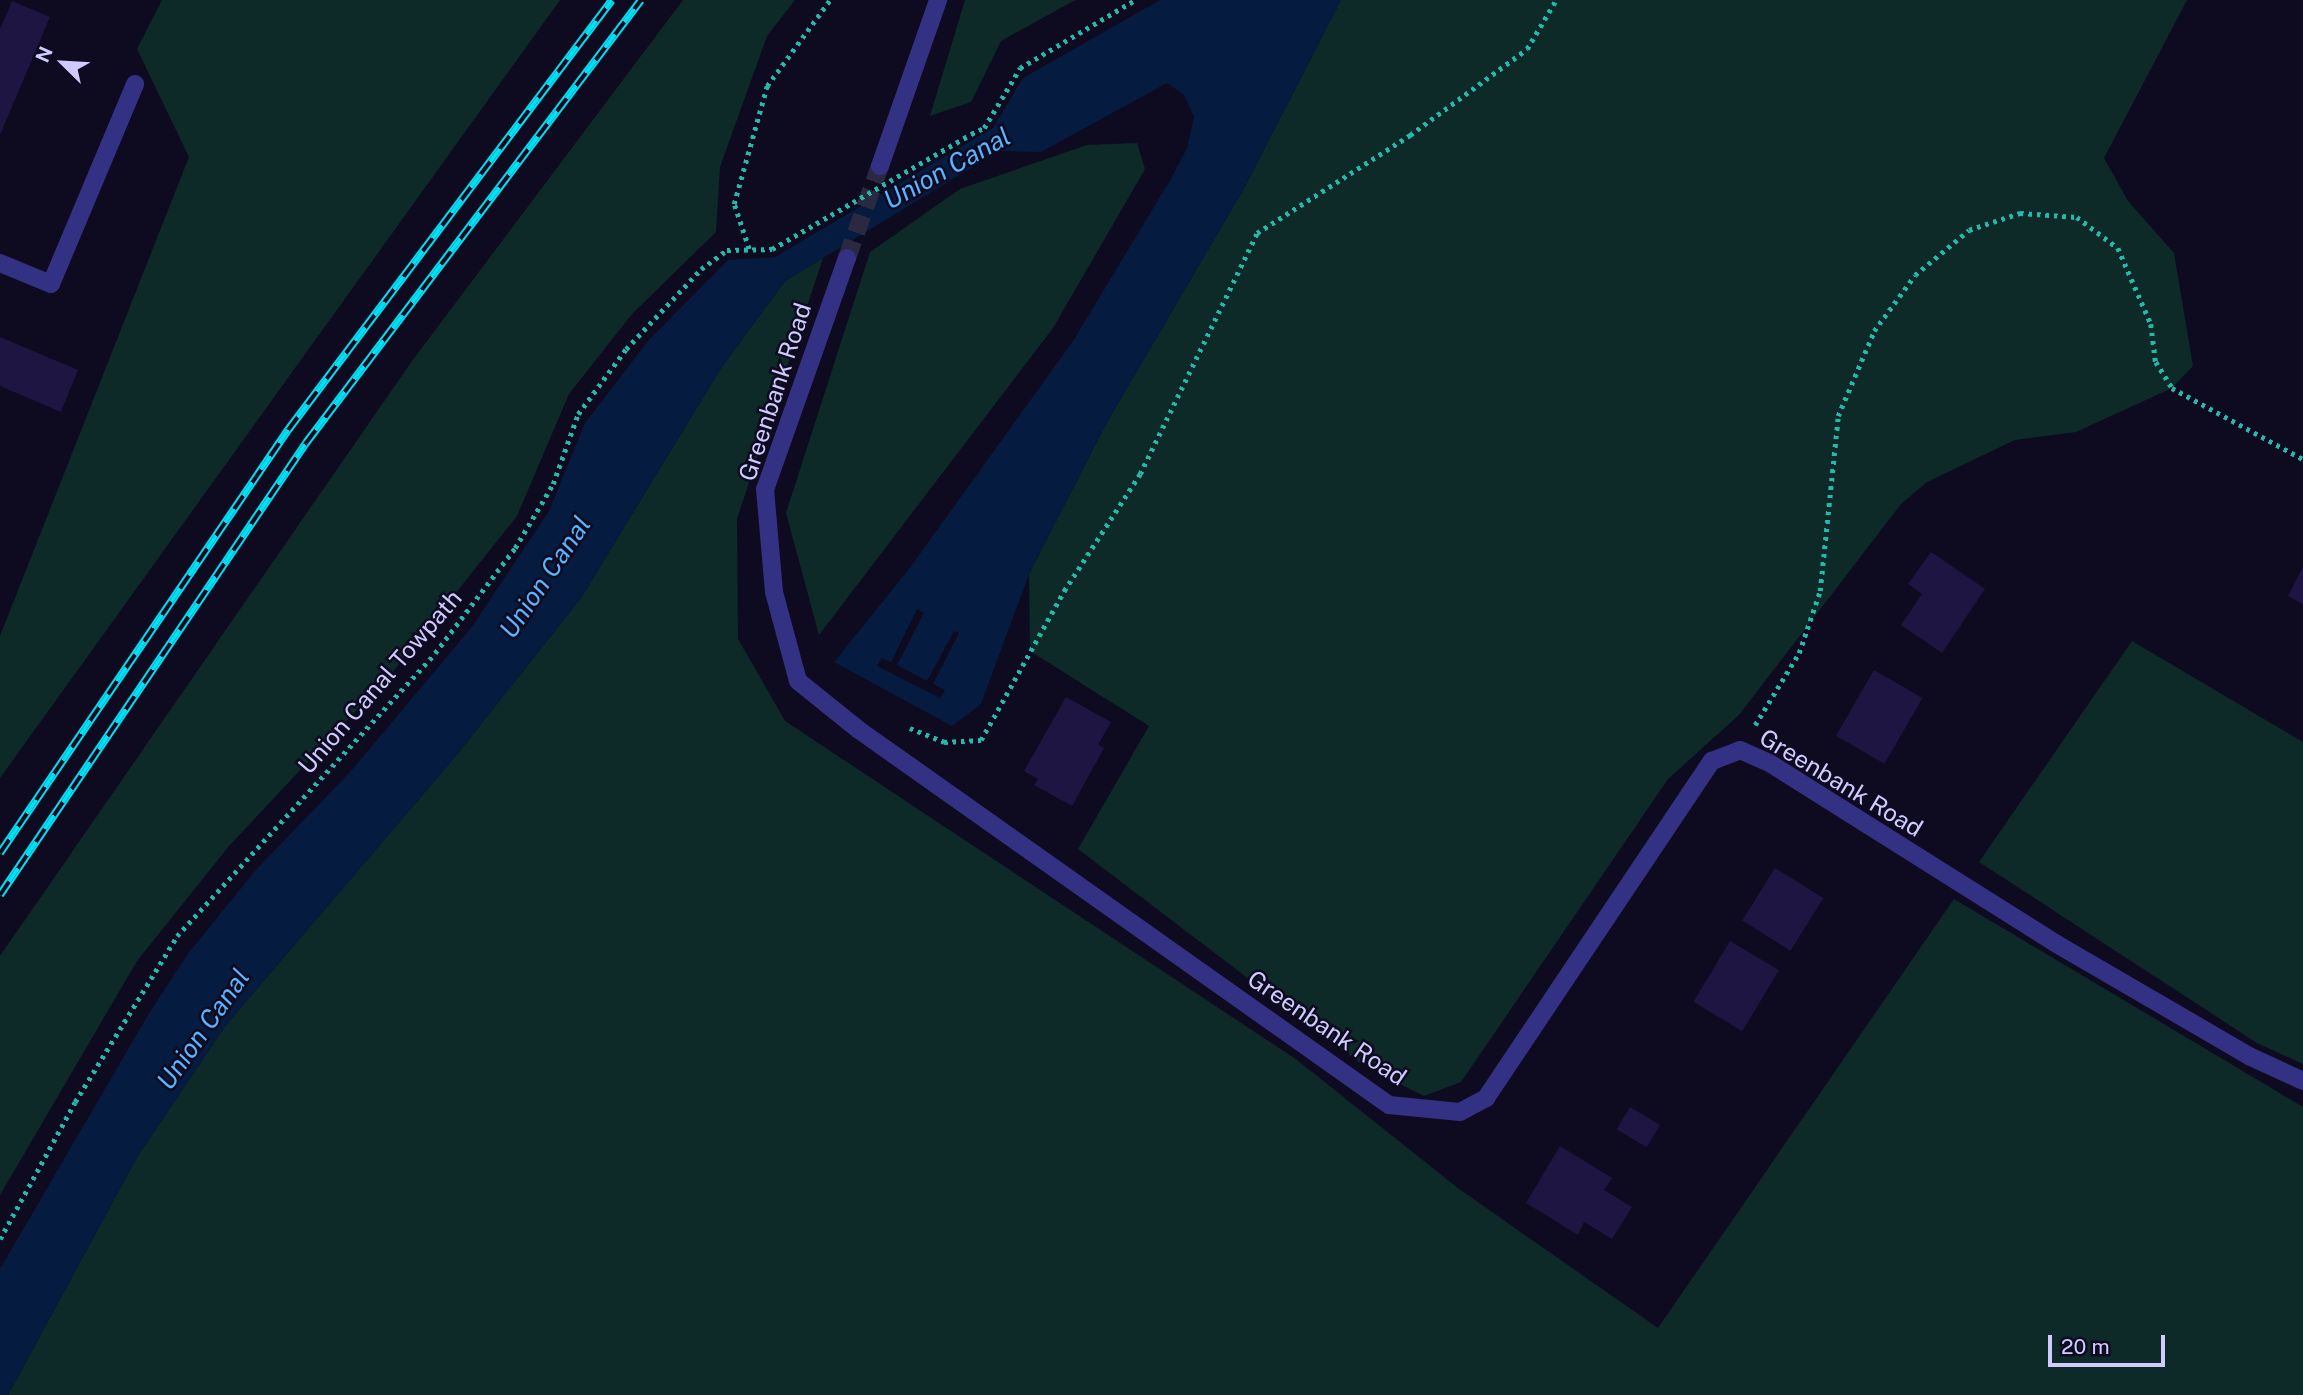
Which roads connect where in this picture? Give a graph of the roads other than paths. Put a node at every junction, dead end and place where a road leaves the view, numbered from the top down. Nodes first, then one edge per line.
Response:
1 (938, 0) edge
2 (135, 84) dead end
3 (880, 166) tunnel mouth
4 (847, 258) tunnel mouth
5 (0, 263) edge
6 (2303, 1081) edge

1 - 3 street
2 - 5 street
4 - 6 street, Greenbank Road

